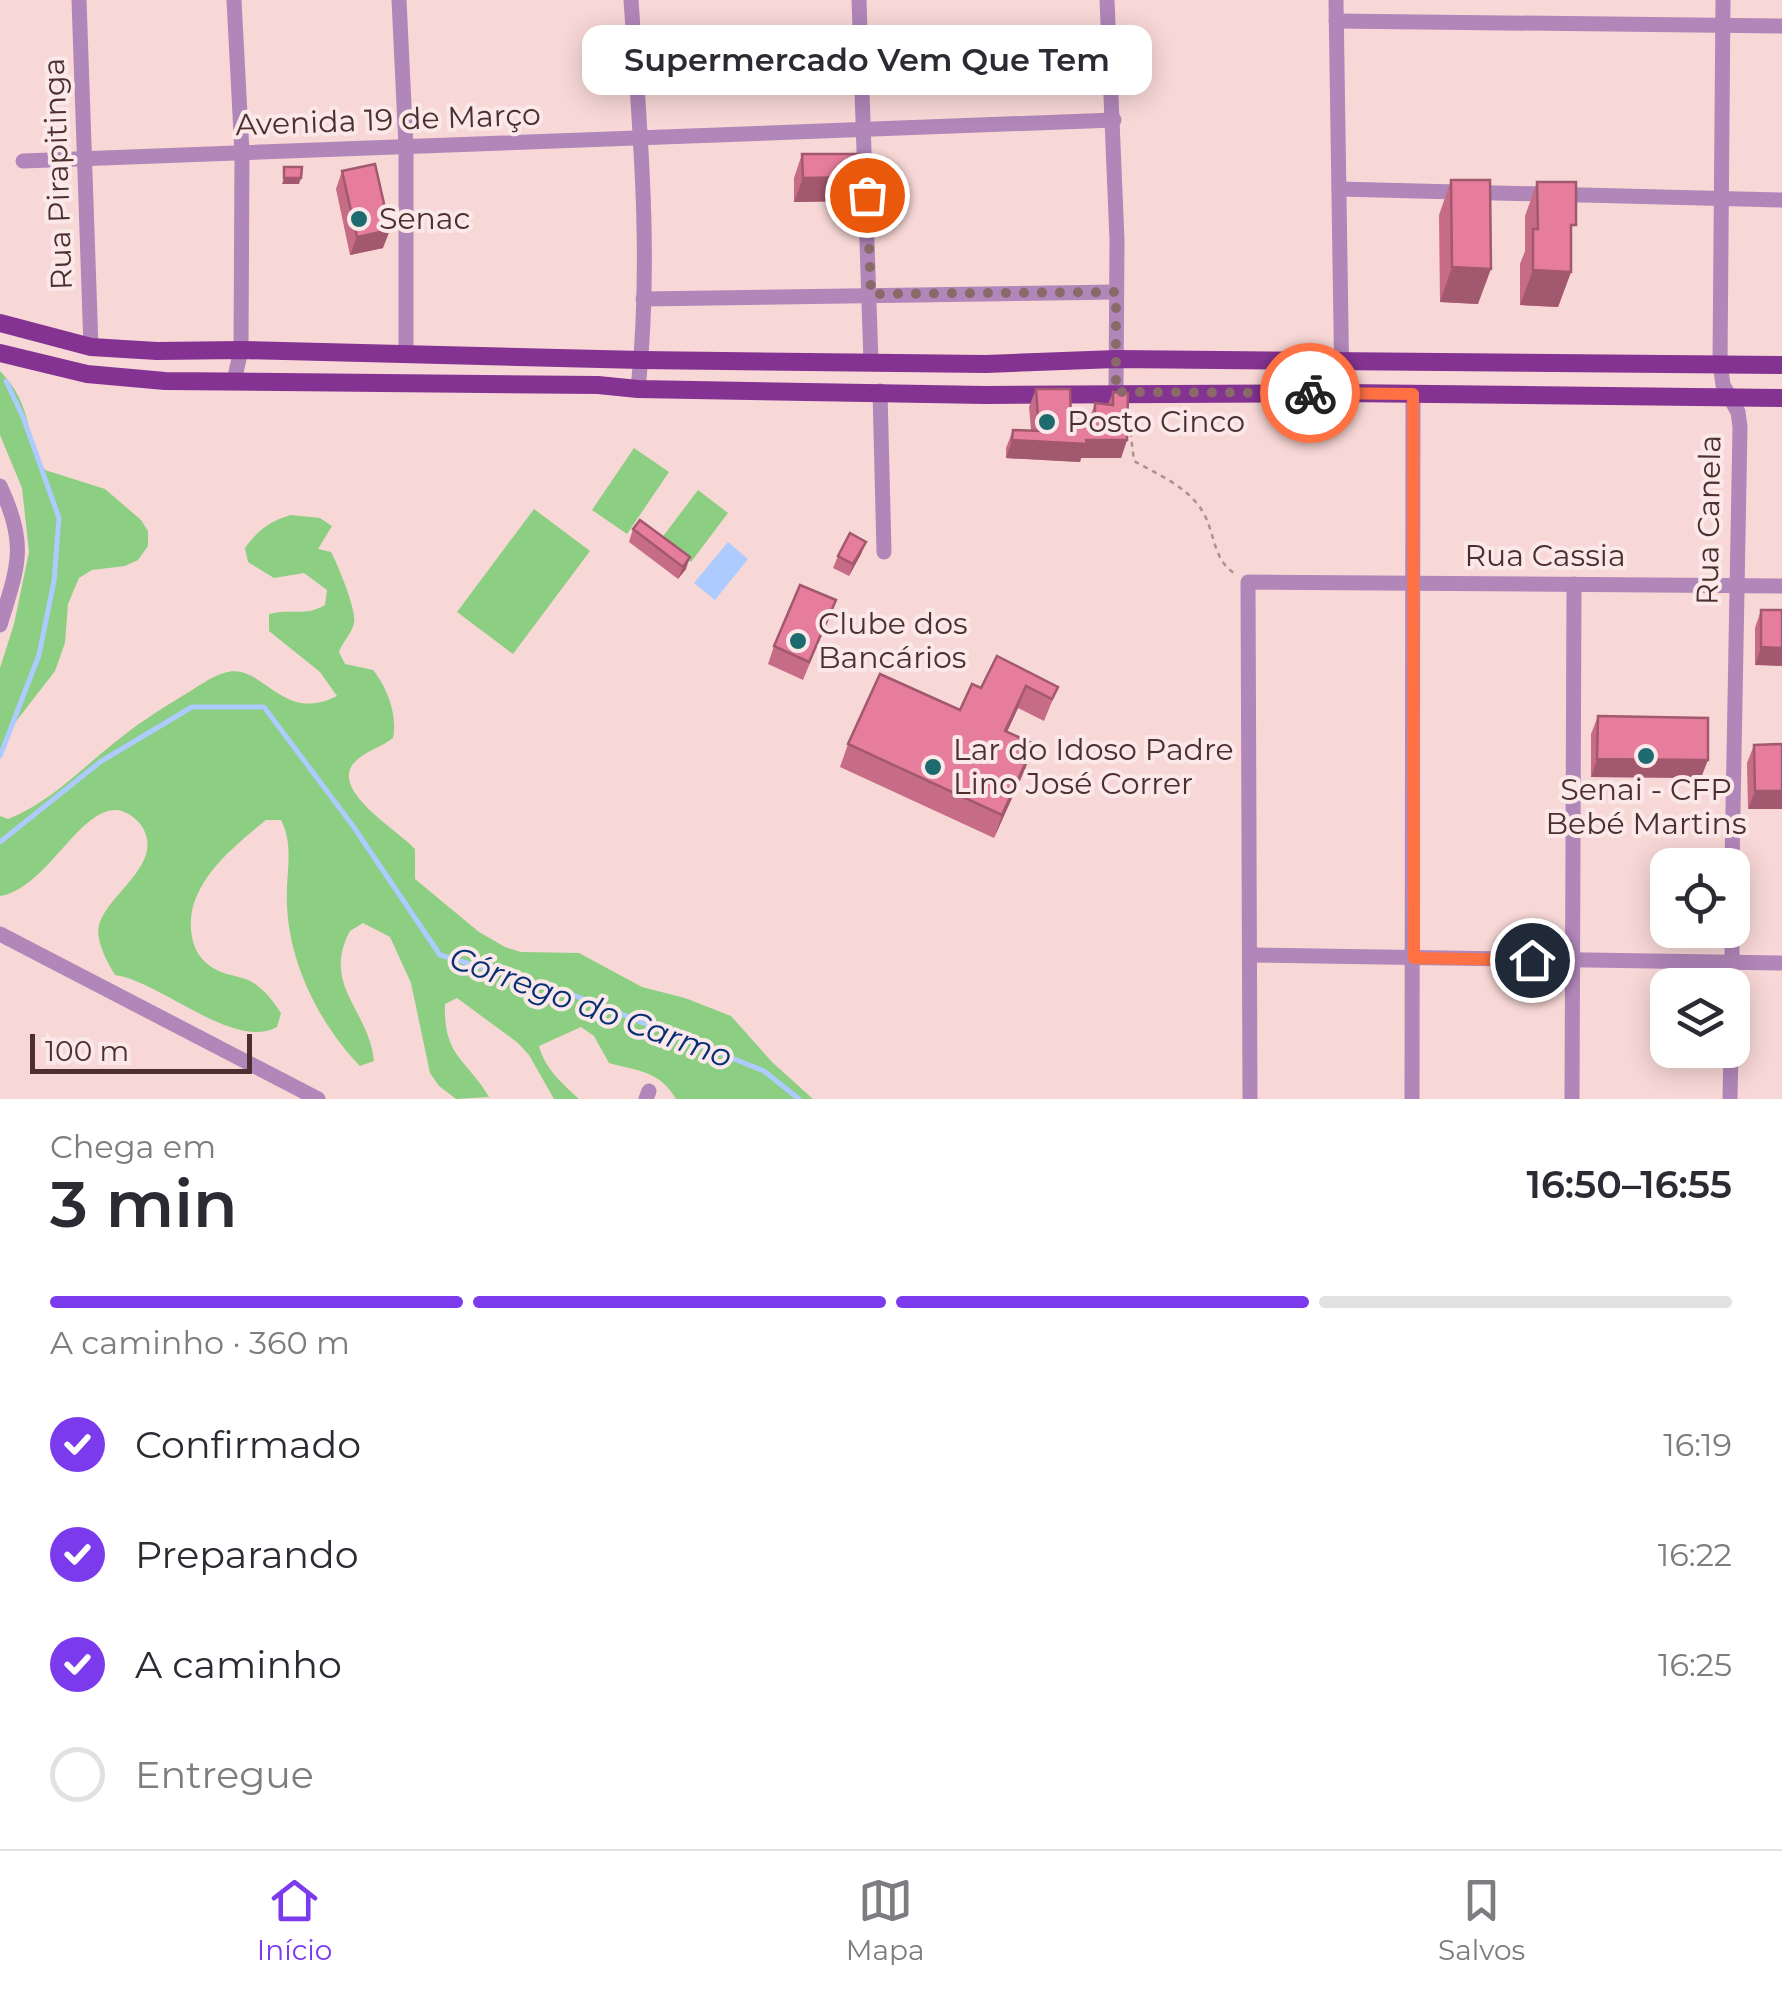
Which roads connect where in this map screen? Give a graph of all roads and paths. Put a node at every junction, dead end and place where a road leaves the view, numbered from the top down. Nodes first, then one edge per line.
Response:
1 (79, 0) edge
2 (234, 0) edge
3 (400, 0) edge
4 (631, 0) edge
5 (859, 0) edge
6 (1107, 0) edge
7 (1336, 0) edge
8 (1723, 0) edge
9 (1336, 21) junction
10 (1722, 26) junction
11 (1782, 26) edge
12 (1114, 120) junction
13 (864, 129) junction
14 (641, 138) junction
15 (406, 147) junction
16 (242, 153) junction
17 (85, 159) junction
18 (23, 161) dead end
19 (1339, 190) junction
20 (1722, 198) junction
21 (1782, 200) edge
22 (1116, 292) junction
23 (871, 294) junction
24 (643, 299) junction
25 (0, 323) edge
26 (91, 347) junction
27 (241, 350) junction
28 (0, 352) edge
29 (406, 354) junction
30 (1116, 359) junction
31 (641, 360) junction
32 (1342, 362) junction
33 (871, 363) junction
34 (1720, 363) junction
35 (986, 364) junction
36 (1782, 364) edge
37 (234, 382) junction
38 (638, 389) junction
39 (880, 391) junction
40 (1116, 392) junction
41 (1342, 393) junction
42 (986, 394) junction
43 (1413, 394) junction
44 (1730, 398) junction
45 (1782, 398) edge
46 (1128, 411) edge
47 (0, 486) edge
48 (884, 552) dead end
49 (1248, 582) junction
50 (1413, 583) junction
51 (1574, 584) junction
52 (1734, 586) junction
53 (1782, 586) edge
54 (0, 625) edge
55 (1732, 848) edge
56 (0, 934) edge
57 (1732, 948) edge
58 (1250, 955) junction
59 (1414, 958) junction
60 (1572, 960) junction
61 (1782, 963) edge
62 (1732, 964) junction
63 (1732, 968) edge
64 (1731, 1068) edge
65 (318, 1099) edge
66 (1250, 1099) edge
67 (1412, 1099) edge
68 (1572, 1099) edge
69 (1730, 1099) edge

1 - 17 street, Rua Pirapitinga
2 - 16 street
3 - 15 street
4 - 14 street
5 - 13 street
6 - 12 street
7 - 9 street
8 - 10 street, Rua Canela
9 - 10 street
9 - 19 street
10 - 11 street
10 - 20 street, Rua Canela
12 - 13 street, Avenida 19 de Março
12 - 22 street
13 - 14 street, Avenida 19 de Março
13 - 23 street
14 - 15 street, Avenida 19 de Março
14 - 24 street
15 - 16 street, Avenida 19 de Março
15 - 29 street
16 - 17 street, Avenida 19 de Março
16 - 27 street
17 - 18 street, Avenida 19 de Março
17 - 26 street, Rua Pirapitinga
19 - 20 street
19 - 32 street
20 - 21 street
20 - 34 street, Rua Canela
22 - 23 street
22 - 30 street
23 - 24 street
23 - 33 street
24 - 31 street
25 - 26 main road
26 - 27 main road
27 - 29 main road
27 - 37 street
28 - 37 main road
29 - 31 main road
30 - 32 main road
30 - 35 main road
30 - 40 street
31 - 33 main road
31 - 38 street
32 - 34 main road
32 - 41 street
33 - 35 main road
34 - 36 main road
34 - 44 street, Rua Canela
35 - 42 main road
37 - 38 main road
38 - 39 main road
39 - 42 main road
39 - 48 street
40 - 41 main road
40 - 42 main road
41 - 43 main road
43 - 44 main road
43 - 50 street
44 - 45 main road
44 - 52 street, Rua Canela
46 - 49 path
47 - 54 street
49 - 50 street, Rua Cassia
49 - 58 street
50 - 51 street, Rua Cassia
50 - 59 street
51 - 52 street, Rua Cassia
51 - 60 street
52 - 53 street, Rua Cassia
52 - 55 street, Rua Canela
56 - 65 street
57 - 62 street
58 - 59 street
58 - 66 street
59 - 60 street
59 - 67 street
60 - 62 street
60 - 68 street
61 - 62 street
62 - 63 street
64 - 69 street

